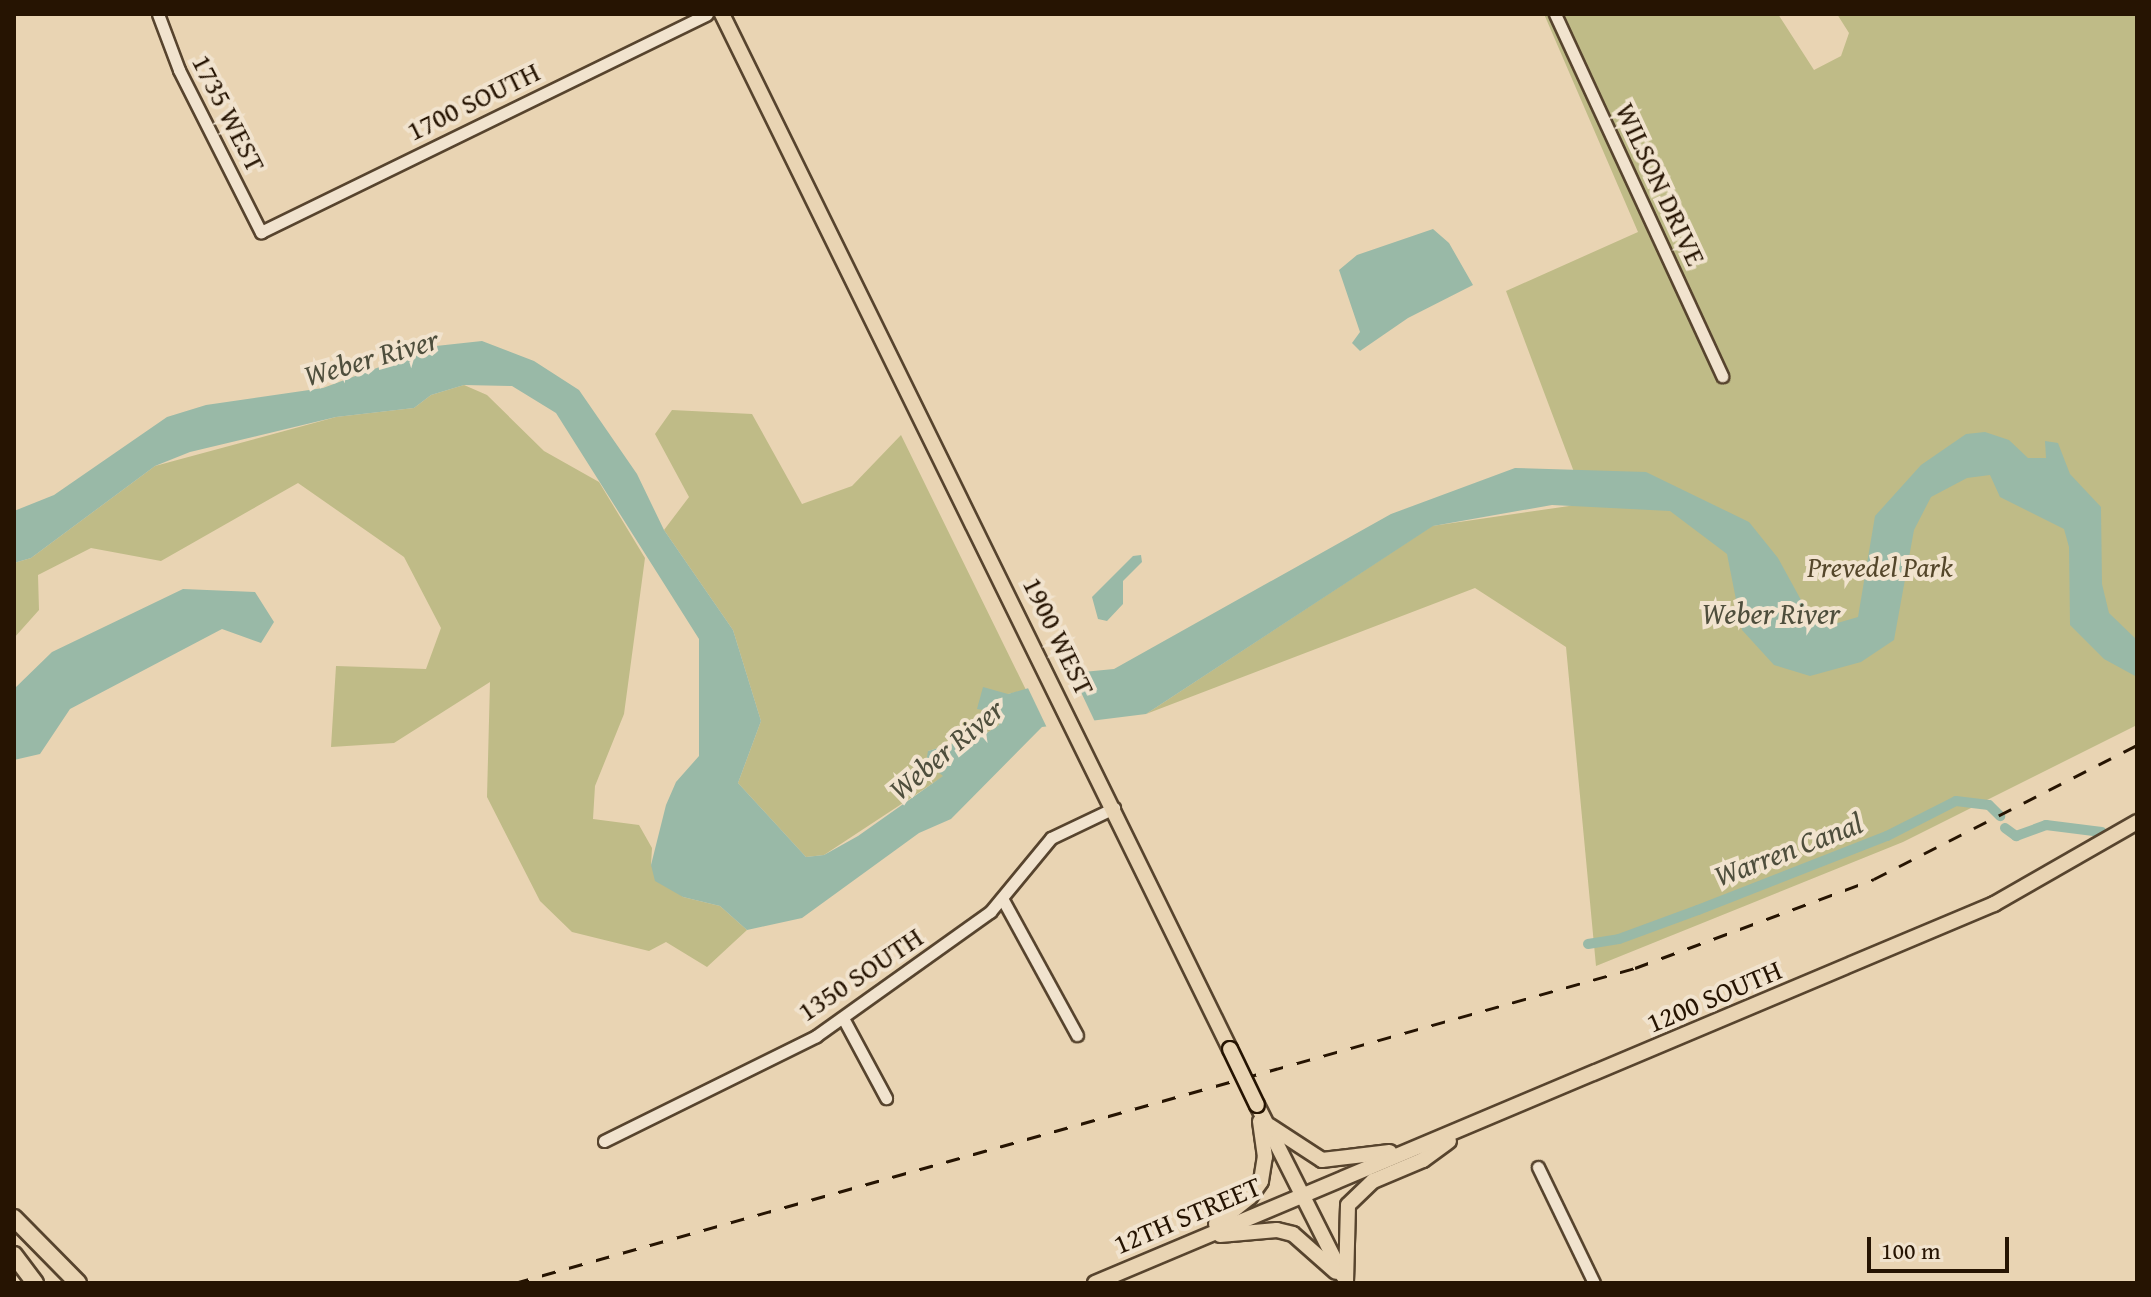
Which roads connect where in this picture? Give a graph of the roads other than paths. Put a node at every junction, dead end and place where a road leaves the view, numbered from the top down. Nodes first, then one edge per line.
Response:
1 (158, 14) edge
2 (707, 14) edge
3 (722, 14) edge
4 (1555, 14) edge
5 (261, 232) joint
6 (1722, 376) dead end
7 (1114, 808) junction
8 (2137, 822) edge
9 (1003, 900) junction
10 (843, 1018) junction
11 (1077, 1035) dead end
12 (886, 1098) dead end
13 (1257, 1105) junction
14 (1267, 1125) junction
15 (1465, 1129) junction
16 (604, 1141) dead end
17 (1422, 1146) junction
18 (1538, 1167) dead end
19 (1301, 1195) junction
20 (14, 1218) edge
21 (1199, 1237) junction
22 (14, 1255) edge
23 (1346, 1282) edge
24 (35, 1283) edge
25 (78, 1283) edge
26 (1095, 1283) edge
27 (1594, 1283) edge

1 - 5 street, 1735 WEST
2 - 5 street, 1700 SOUTH
3 - 7 main road, 1900 WEST
4 - 6 street, WILSON DRIVE
7 - 9 street, 1350 SOUTH
7 - 13 main road, 1900 WEST, bridge
8 - 15 main road, 1200 SOUTH
9 - 10 street, 1350 SOUTH
9 - 11 street
10 - 12 street
10 - 16 street, 1350 SOUTH
13 - 14 main road, 1900 WEST
13 - 21 main road
14 - 17 main road
14 - 19 main road, 1900 WEST
15 - 17 main road, 1200 SOUTH
15 - 23 main road
17 - 19 main road, 1200 SOUTH
18 - 27 street
19 - 21 main road, 12TH STREET
19 - 23 main road, 1900 WEST
20 - 25 highway
21 - 23 main road
21 - 26 main road, 12TH STREET
22 - 24 highway

